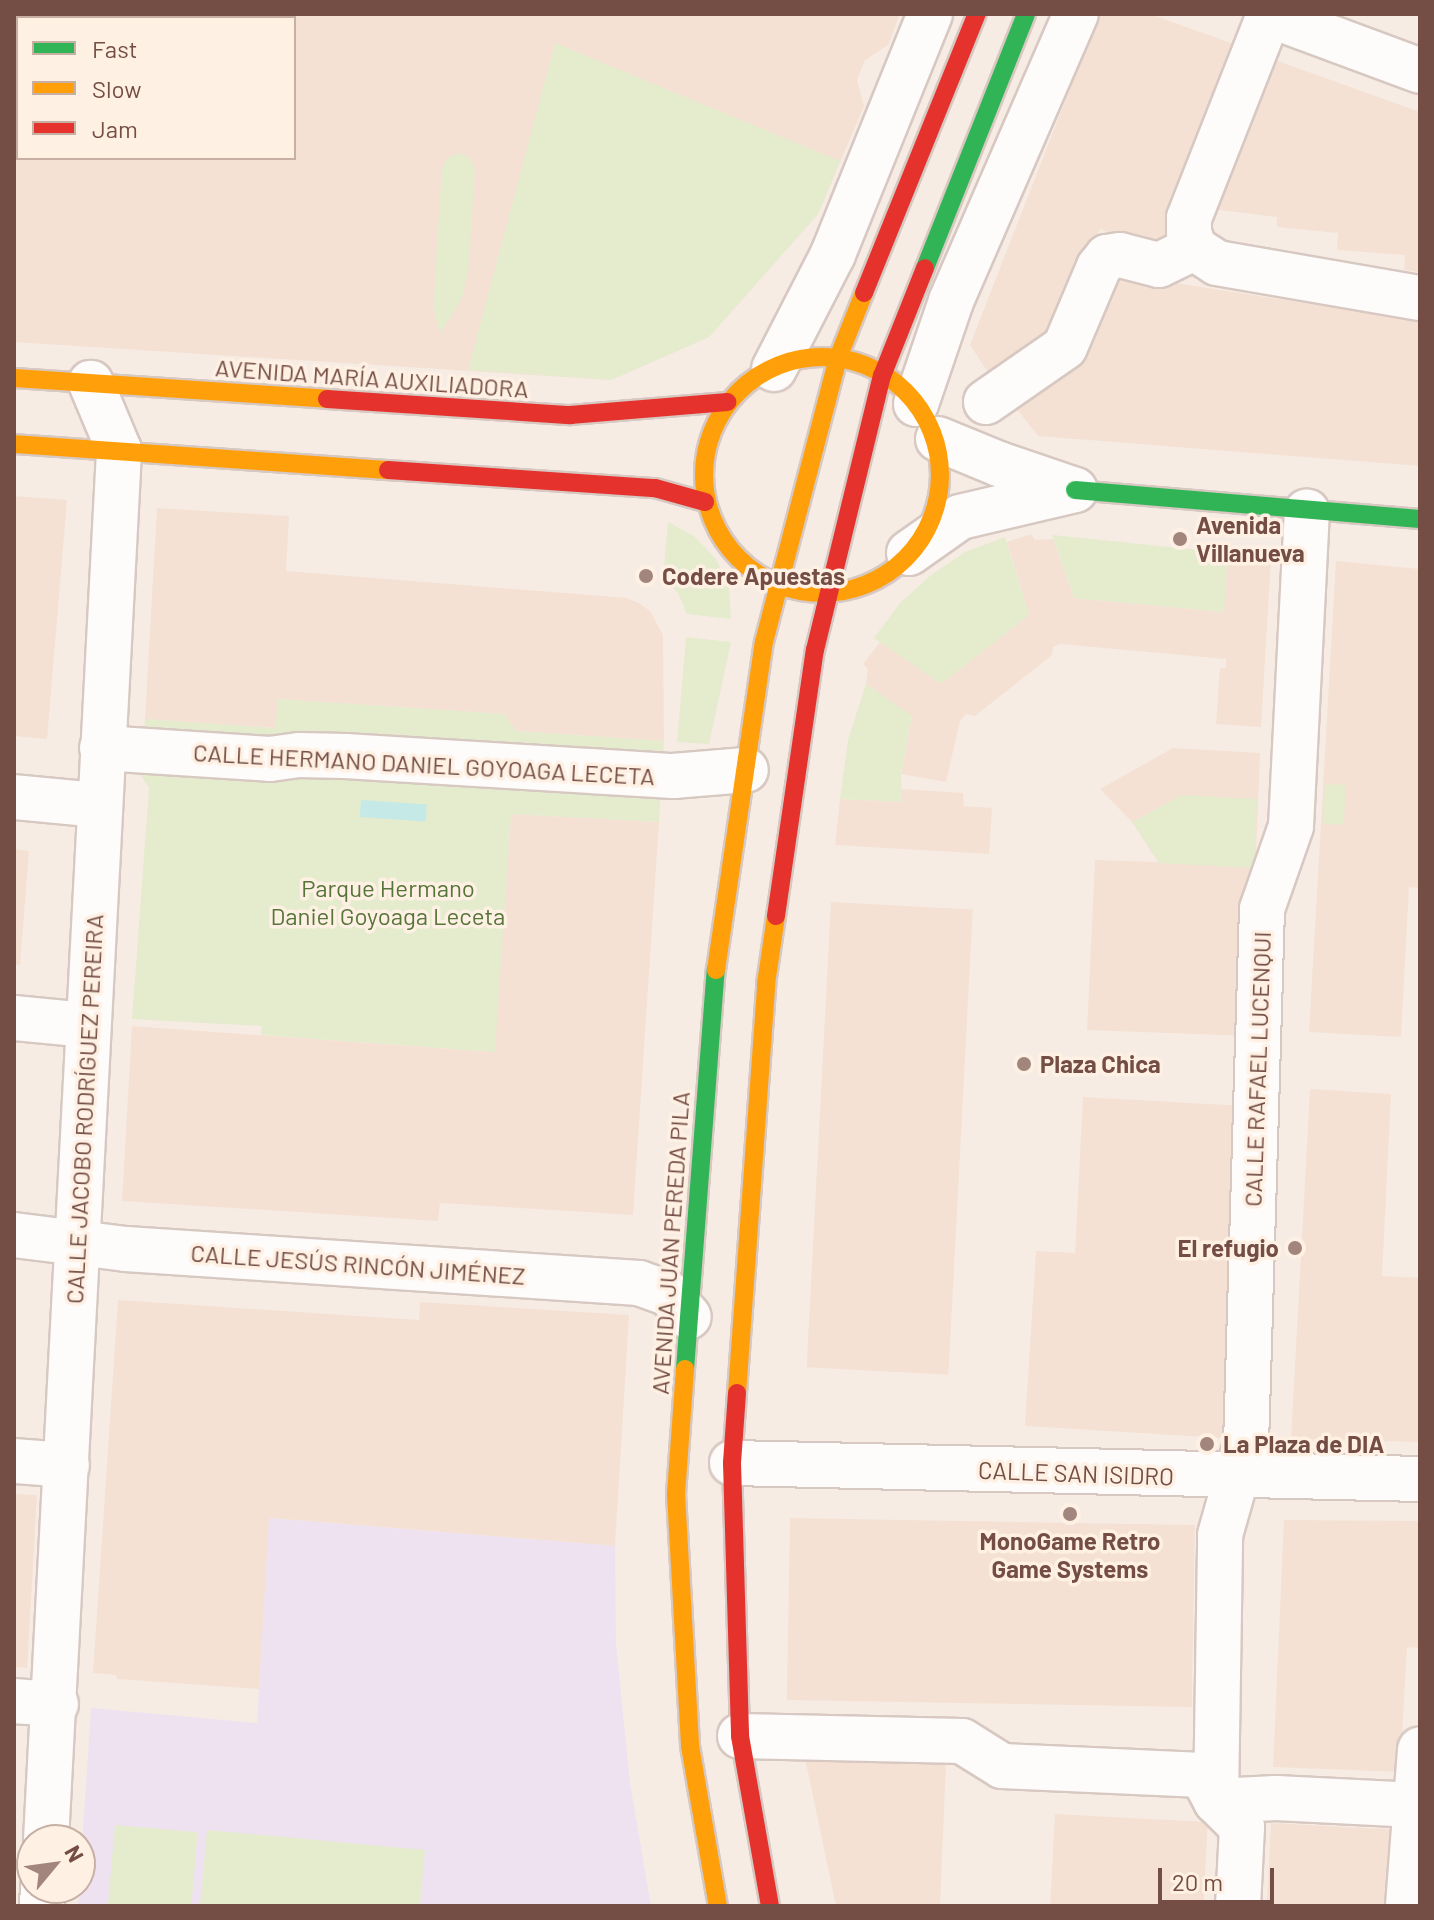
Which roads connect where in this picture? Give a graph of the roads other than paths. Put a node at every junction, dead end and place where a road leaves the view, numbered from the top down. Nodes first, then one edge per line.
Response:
1 (930, 14) edge
2 (977, 14) edge
3 (1026, 14) edge
4 (1076, 14) edge
5 (1268, 14) edge
6 (1420, 71) edge
7 (1194, 248) junction
8 (1420, 298) edge
9 (838, 358) junction
10 (774, 369) junction
11 (882, 376) junction
12 (14, 378) edge
13 (91, 383) junction
14 (727, 402) junction
15 (986, 402) dead end
16 (927, 422) junction
17 (14, 444) edge
18 (119, 450) junction
19 (1075, 490) junction
20 (705, 502) junction
21 (1307, 511) junction
22 (1420, 519) edge
23 (909, 553) junction
24 (777, 585) junction
25 (828, 594) junction
26 (102, 748) junction
27 (746, 770) junction
28 (14, 797) edge
29 (99, 805) junction
30 (14, 1018) edge
31 (87, 1025) junction
32 (14, 1235) edge
33 (78, 1243) junction
34 (689, 1317) junction
35 (14, 1461) edge
36 (732, 1463) junction
37 (67, 1465) junction
38 (1240, 1476) junction
39 (1420, 1479) edge
40 (35, 1703) edge
41 (740, 1736) junction
42 (1420, 1749) edge
43 (1216, 1801) junction
44 (1416, 1805) junction
45 (45, 1824) edge
46 (718, 1906) edge
47 (770, 1906) edge
48 (1238, 1906) edge
49 (1408, 1906) edge

1 - 10 street
2 - 9 main road, AVENIDA JUAN PEREDA PILA
3 - 11 main road
4 - 16 street
5 - 6 street
5 - 7 street
7 - 8 street
7 - 15 street
9 - 10 main road
9 - 11 main road
9 - 24 main road, AVENIDA JUAN PEREDA PILA
10 - 14 main road
11 - 16 main road
11 - 25 main road
12 - 13 main road, AVENIDA MARÍA AUXILIADORA
13 - 14 main road, AVENIDA MARÍA AUXILIADORA
13 - 18 street, CALLE JACOBO RODRÍGUEZ PEREIRA
14 - 20 main road
16 - 19 street
16 - 23 main road
17 - 18 main road
18 - 20 main road
18 - 26 street, CALLE JACOBO RODRÍGUEZ PEREIRA
19 - 21 main road
19 - 23 street
20 - 24 main road
21 - 22 main road
21 - 38 street, CALLE RAFAEL LUCENQUI
23 - 25 main road
24 - 25 main road
24 - 27 main road, AVENIDA JUAN PEREDA PILA
25 - 36 main road
26 - 27 street, CALLE HERMANO DANIEL GOYOAGA LECETA
26 - 29 street, CALLE JACOBO RODRÍGUEZ PEREIRA
27 - 34 main road, AVENIDA JUAN PEREDA PILA
28 - 29 street
29 - 31 street, CALLE JACOBO RODRÍGUEZ PEREIRA
30 - 31 street
31 - 33 street, CALLE JACOBO RODRÍGUEZ PEREIRA
32 - 33 street, CALLE JESÚS RINCÓN JIMÉNEZ
33 - 34 street, CALLE JESÚS RINCÓN JIMÉNEZ
33 - 37 street, CALLE JACOBO RODRÍGUEZ PEREIRA
34 - 46 main road, AVENIDA JUAN PEREDA PILA
35 - 37 street
36 - 38 street, CALLE SAN ISIDRO
36 - 41 main road
37 - 40 street, CALLE JACOBO RODRÍGUEZ PEREIRA
38 - 39 street, CALLE SAN ISIDRO
38 - 43 street, CALLE RAFAEL LUCENQUI
40 - 45 street, CALLE JACOBO RODRÍGUEZ PEREIRA
41 - 43 street
41 - 47 main road
42 - 44 street
43 - 44 street
43 - 48 street
44 - 49 street

